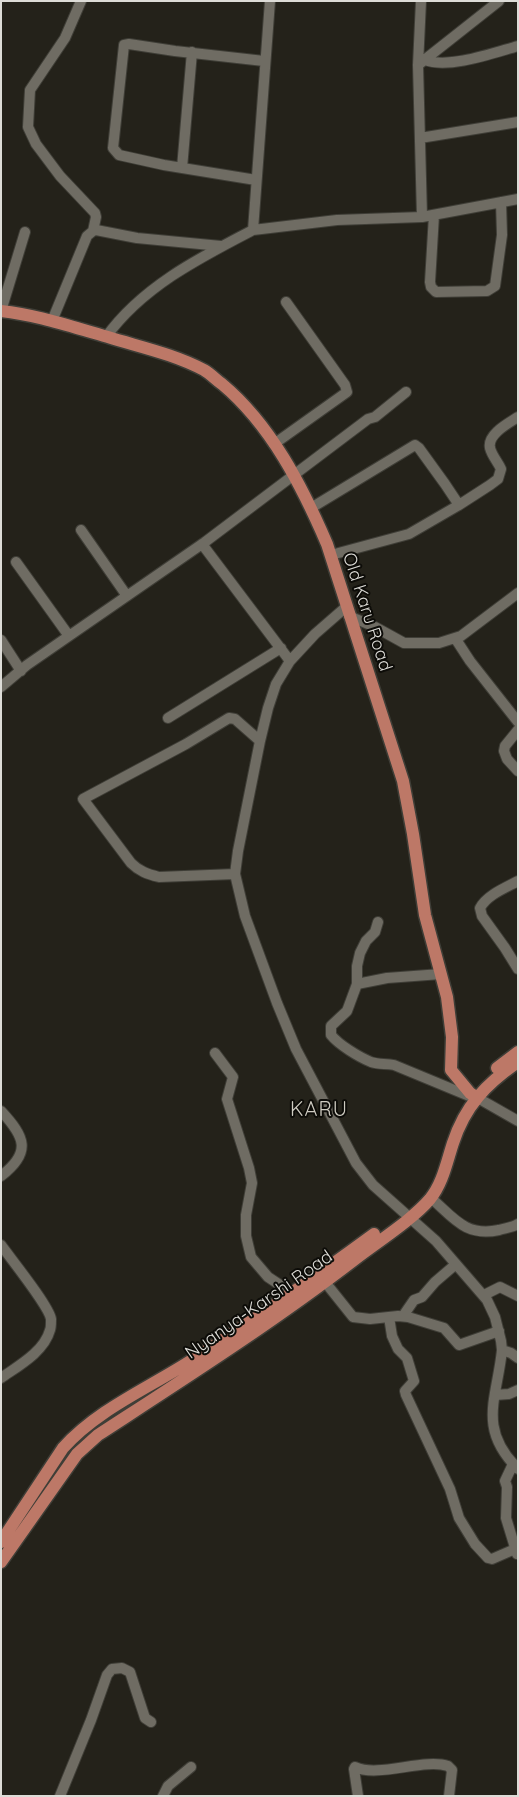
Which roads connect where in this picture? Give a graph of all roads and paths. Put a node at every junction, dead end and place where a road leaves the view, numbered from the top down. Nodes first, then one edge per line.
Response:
1 (81, 1) edge
2 (270, 1) edge
3 (421, 1) edge
4 (499, 1) edge
5 (518, 46) edge
6 (192, 52) junction
7 (264, 61) junction
8 (421, 62) junction
9 (518, 122) edge
10 (420, 138) junction
11 (182, 168) junction
12 (256, 180) junction
13 (518, 199) edge
14 (501, 202) junction
15 (434, 215) junction
16 (422, 217) junction
17 (252, 230) junction
18 (93, 231) junction
19 (25, 232) dead end
20 (223, 246) junction
21 (286, 302) dead end
22 (1, 311) edge
23 (52, 321) junction
24 (106, 337) junction
25 (406, 392) dead end
26 (518, 417) edge
27 (274, 444) junction
28 (294, 476) junction
29 (459, 505) junction
30 (311, 508) junction
31 (80, 530) dead end
32 (202, 544) junction
33 (331, 555) junction
34 (16, 562) dead end
35 (518, 593) edge
36 (126, 596) junction
37 (348, 612) junction
38 (69, 636) junction
39 (455, 638) junction
40 (1, 640) edge
41 (281, 648) junction
42 (290, 661) junction
43 (20, 671) junction
44 (1, 686) edge
45 (168, 718) dead end
46 (518, 722) edge
47 (518, 730) edge
48 (260, 741) junction
49 (518, 771) edge
50 (235, 874) junction
51 (518, 881) edge
52 (378, 922) dead end
53 (518, 969) edge
54 (441, 974) junction
55 (357, 984) junction
56 (518, 1052) edge
57 (215, 1053) dead end
58 (518, 1062) edge
59 (472, 1096) junction
60 (1, 1111) edge
61 (518, 1121) edge
62 (1, 1176) edge
63 (431, 1198) junction
64 (407, 1215) junction
65 (518, 1224) edge
66 (1, 1246) edge
67 (456, 1264) junction
68 (325, 1282) junction
69 (292, 1294) junction
70 (484, 1295) junction
71 (518, 1296) edge
72 (403, 1316) junction
73 (389, 1317) junction
74 (499, 1331) junction
75 (502, 1350) junction
76 (518, 1358) edge
77 (190, 1367) junction
78 (178, 1375) junction
79 (1, 1378) edge
80 (518, 1390) edge
81 (495, 1395) junction
82 (515, 1467) edge
83 (1, 1542) edge
84 (516, 1552) edge
85 (1, 1562) edge
86 (151, 1722) dead end
87 (191, 1767) dead end
88 (60, 1796) edge
89 (164, 1796) edge
90 (358, 1796) edge
91 (448, 1796) edge

1 - 18 street
2 - 7 street
3 - 8 street
4 - 8 street
5 - 8 street
6 - 7 street
6 - 11 street
6 - 11 street
7 - 12 street
8 - 10 street
9 - 10 street
10 - 16 street
11 - 12 street
12 - 17 street
13 - 14 street
14 - 15 street
14 - 15 street
15 - 16 street
16 - 17 street
17 - 20 street
18 - 20 street
18 - 23 street
19 - 22 street
20 - 24 street
21 - 27 street
22 - 23 main road, Old Karu Road
23 - 24 main road, Old Karu Road
24 - 27 main road, Old Karu Road
25 - 28 street
26 - 29 street
27 - 28 main road, Old Karu Road
28 - 30 main road, Old Karu Road
28 - 32 street
29 - 30 street
29 - 33 street
30 - 33 main road, Old Karu Road
31 - 36 street
32 - 36 street
32 - 41 street
33 - 37 main road, Old Karu Road
34 - 38 street
35 - 39 street
36 - 38 street
37 - 39 street
37 - 42 street
37 - 54 main road, Old Karu Road
38 - 43 street
39 - 46 street
40 - 43 street
41 - 42 street
41 - 45 street
42 - 48 street
43 - 44 street
47 - 49 street
48 - 50 street
48 - 50 street
50 - 64 street
51 - 53 street
52 - 55 street
54 - 55 street
54 - 59 main road, Old Karu Road
55 - 59 street
56 - 59 main road, Nyanya-Karshi Road
57 - 69 street
58 - 59 main road, Nyanya-Karshi Road
59 - 61 street
59 - 63 main road, Nyanya-Karshi Road
59 - 64 main road, Nyanya-Karshi Road
60 - 62 street
63 - 64 main road, Nyanya-Karshi Road
63 - 65 street
64 - 67 street
64 - 68 main road, Nyanya-Karshi Road
64 - 69 main road, Nyanya-Karshi Road
66 - 79 street
67 - 70 street
67 - 72 street
68 - 73 street
68 - 77 main road, Nyanya-Karshi Road
69 - 77 main road, Nyanya-Karshi Road
70 - 71 street
70 - 74 street
72 - 73 street
72 - 74 street
73 - 84 street
74 - 75 street
75 - 76 street
75 - 81 street
77 - 78 main road, Nyanya-Karshi Road
78 - 83 main road, Nyanya-Karshi Road
78 - 85 main road, Nyanya-Karshi Road
80 - 81 street
81 - 82 street
82 - 84 street
86 - 88 street
87 - 89 street
90 - 91 street

